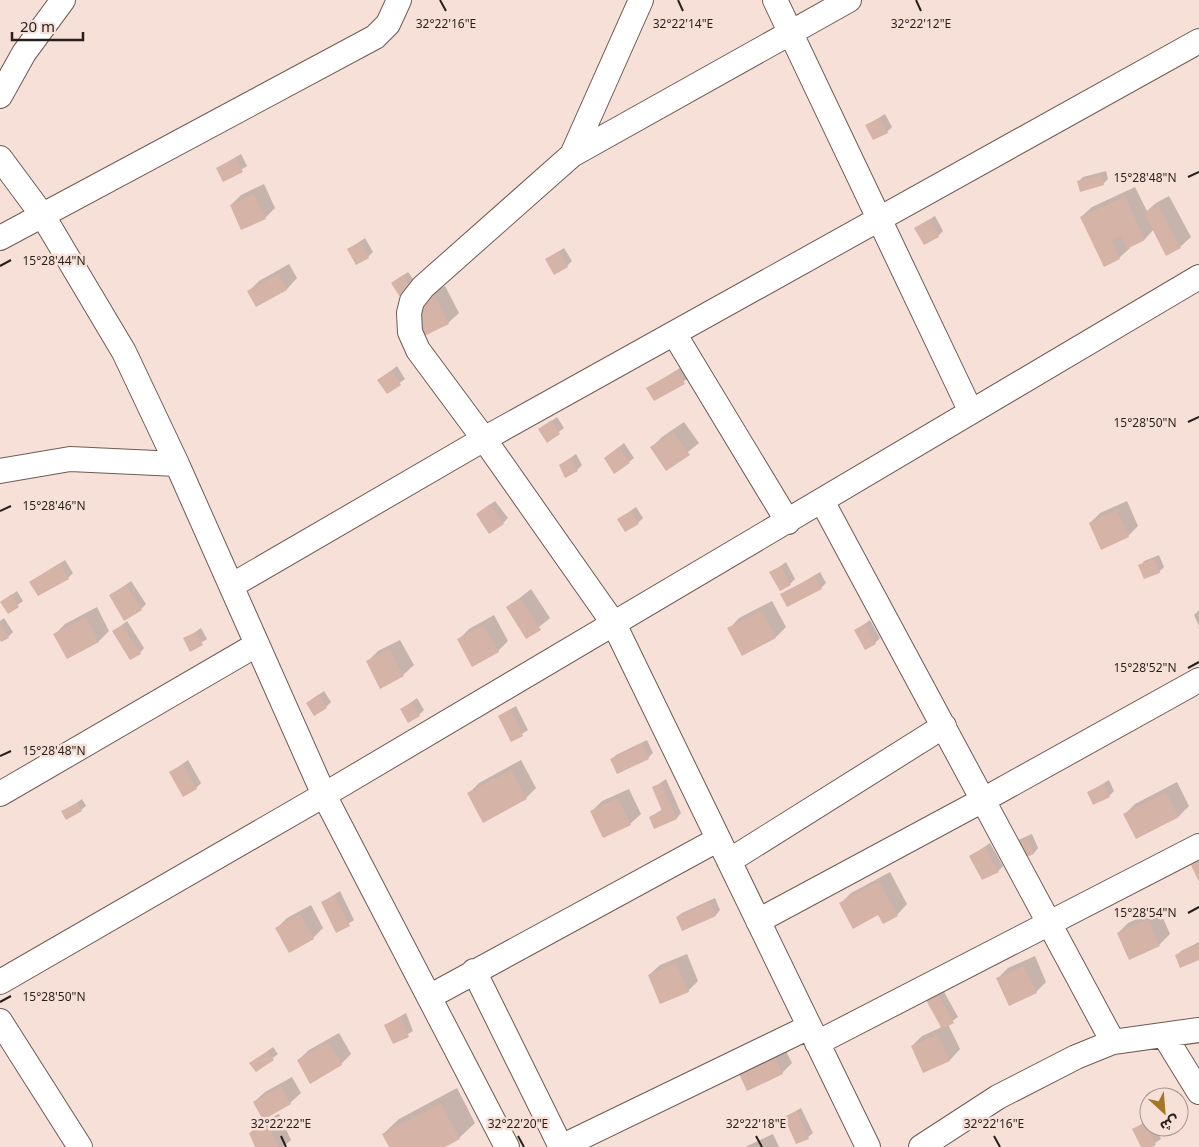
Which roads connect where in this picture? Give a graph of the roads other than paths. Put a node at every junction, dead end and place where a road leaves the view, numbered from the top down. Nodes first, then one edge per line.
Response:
1 (63, 0) edge
2 (399, 0) edge
3 (641, 0) edge
4 (775, 0) edge
5 (849, 0) edge
6 (790, 32) junction
7 (1199, 41) edge
8 (0, 96) edge
9 (572, 155) junction
10 (0, 158) edge
11 (43, 216) junction
12 (879, 220) junction
13 (0, 238) edge
14 (1199, 277) edge
15 (675, 335) junction
16 (971, 412) junction
17 (484, 439) junction
18 (177, 464) junction
19 (0, 471) edge
20 (822, 501) junction
21 (788, 522) junction
22 (231, 586) junction
23 (614, 624) junction
24 (256, 645) junction
25 (1199, 680) edge
26 (944, 726) junction
27 (0, 794) edge
28 (324, 795) junction
29 (984, 800) junction
30 (718, 840) junction
31 (1199, 846) edge
32 (729, 861) junction
33 (758, 921) junction
34 (1049, 923) junction
35 (474, 972) junction
36 (0, 982) edge
37 (429, 998) junction
38 (0, 1021) edge
39 (1199, 1030) edge
40 (813, 1035) junction
41 (1164, 1035) junction
42 (1113, 1042) junction
43 (1199, 1092) edge
44 (80, 1147) edge
45 (507, 1147) edge
46 (561, 1147) edge
47 (868, 1147) edge
48 (921, 1147) edge

1 - 8 street
2 - 11 street
3 - 9 street
4 - 6 street
5 - 6 street
6 - 9 street
6 - 12 street
7 - 12 street
9 - 17 street
10 - 11 street
11 - 13 street
11 - 18 street
12 - 15 street
12 - 16 street
14 - 16 street
15 - 17 street
15 - 21 street
16 - 20 street
17 - 22 street
17 - 23 street
18 - 19 street
18 - 22 street
20 - 21 street
20 - 26 street
21 - 23 street
22 - 24 street
23 - 28 street
23 - 30 street
24 - 27 street
24 - 28 street
25 - 29 street
26 - 29 street
26 - 32 street
28 - 36 street
28 - 37 street
29 - 33 street
29 - 34 street
30 - 32 street
30 - 35 street
31 - 34 street
32 - 33 street
33 - 40 street
34 - 40 street
34 - 42 street
35 - 37 street
35 - 46 street
37 - 45 street
38 - 44 street
39 - 41 street
40 - 46 street
40 - 47 street
41 - 42 street
41 - 43 street
42 - 48 street

